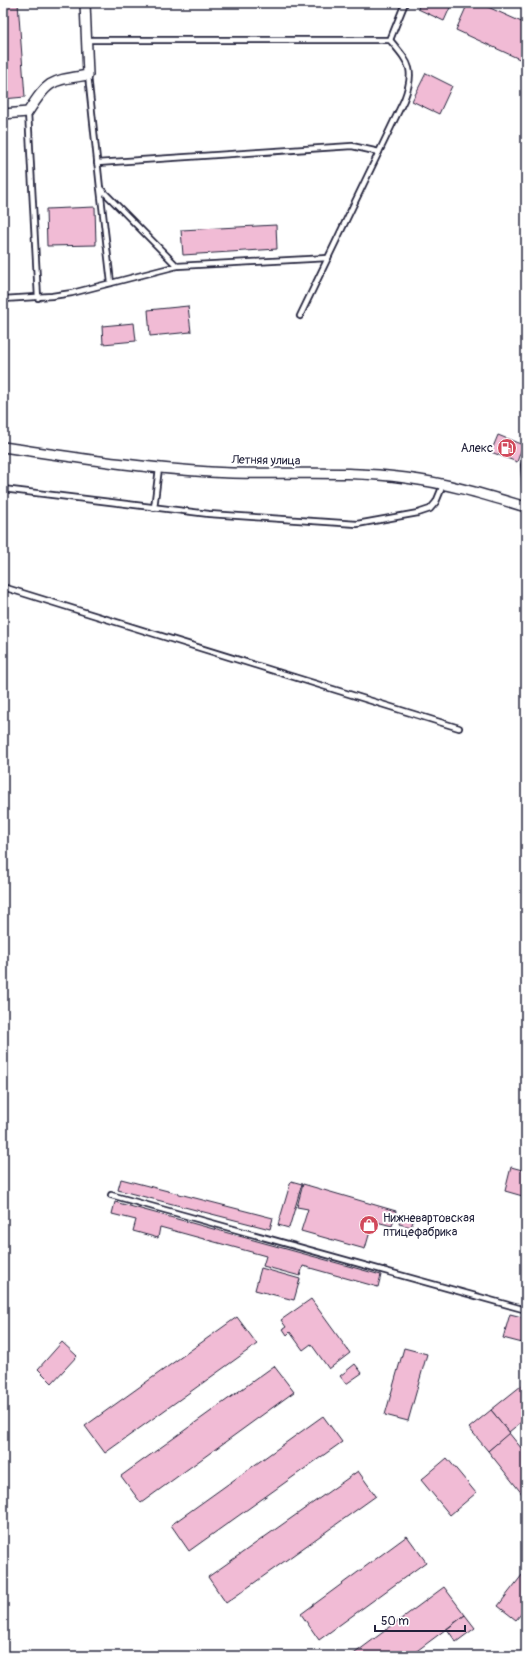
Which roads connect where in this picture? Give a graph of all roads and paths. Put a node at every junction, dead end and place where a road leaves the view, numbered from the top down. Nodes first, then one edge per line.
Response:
1 (85, 3) edge
2 (406, 3) edge
3 (86, 40) junction
4 (390, 40) junction
5 (88, 75) junction
6 (28, 112) junction
7 (3, 114) edge
8 (379, 152) junction
9 (97, 163) junction
10 (100, 188) junction
11 (328, 258) junction
12 (177, 266) junction
13 (111, 283) junction
14 (38, 298) junction
15 (3, 299) edge
16 (300, 316) dead end
17 (3, 447) edge
18 (526, 458) edge
19 (159, 468) junction
20 (444, 485) junction
21 (3, 489) edge
22 (526, 492) edge
23 (526, 507) edge
24 (154, 508) junction
25 (3, 587) edge
26 (459, 728) dead end
27 (111, 1195) dead end
28 (526, 1310) edge

1 - 3 street
2 - 4 lane
3 - 4 lane
3 - 5 street
4 - 8 lane
5 - 6 street
5 - 9 lane
6 - 7 street
6 - 14 lane
8 - 9 lane
8 - 11 lane
9 - 10 lane
10 - 12 lane
10 - 13 lane
11 - 12 lane
11 - 16 lane
12 - 13 lane
13 - 14 lane
14 - 15 lane
17 - 19 street, Летняя улица
18 - 22 lane
19 - 20 street, Летняя улица
19 - 24 lane
20 - 23 street, Летняя улица
20 - 24 lane
21 - 24 lane
25 - 26 lane
27 - 28 lane

